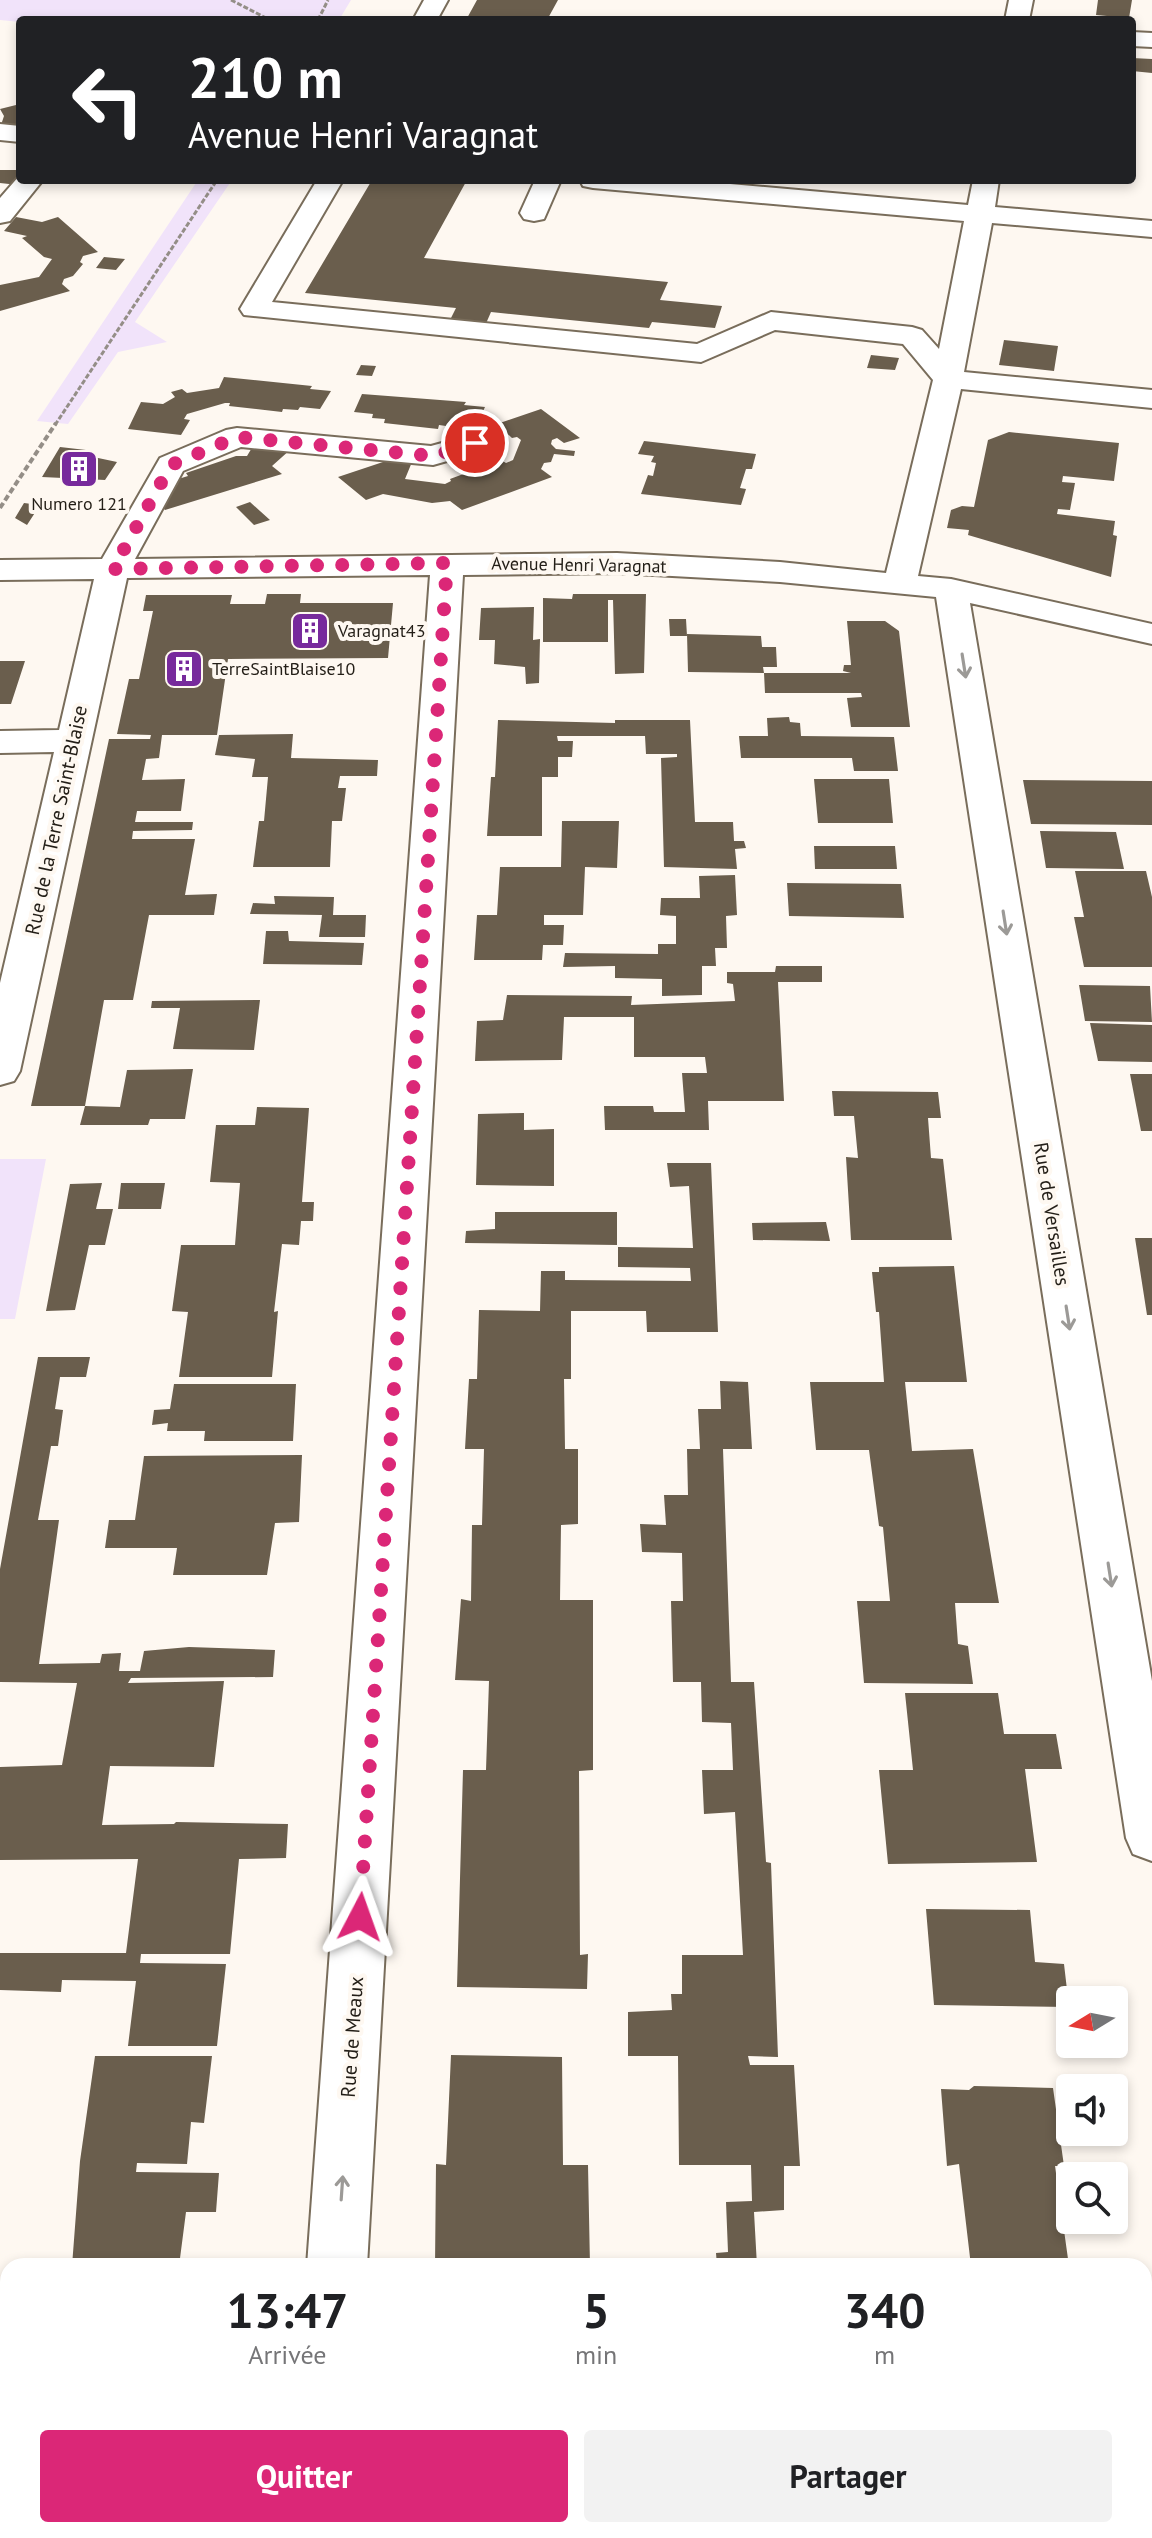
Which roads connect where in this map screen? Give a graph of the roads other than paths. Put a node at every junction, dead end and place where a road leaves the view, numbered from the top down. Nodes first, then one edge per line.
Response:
1 (27, 184) edge
2 (328, 184) edge
3 (546, 184) edge
4 (639, 184) edge
5 (985, 184) edge
6 (534, 213) dead end
7 (980, 214) junction
8 (0, 215) edge
9 (1152, 229) edge
10 (948, 379) junction
11 (1152, 399) edge
12 (475, 443) dead end
13 (447, 563) junction
14 (113, 569) junction
15 (0, 570) edge
16 (900, 584) junction
17 (951, 589) junction
18 (1152, 634) edge
19 (72, 741) junction
20 (0, 742) edge
21 (0, 1071) edge
22 (1152, 1838) edge
23 (338, 2258) edge

1 - 8 street
2 - 10 street
3 - 6 street
4 - 7 street
5 - 7 street
7 - 9 street
7 - 10 street
10 - 11 street
10 - 16 street
12 - 14 street, Rue de la Terre Saint-Blaise
13 - 14 street, Avenue Henri Varagnat
13 - 16 street, Avenue Henri Varagnat
23 -> 13 street, Rue de Meaux
14 - 15 street, Avenue Henri Varagnat
14 - 19 street, Rue de la Terre Saint-Blaise
16 - 17 street, Avenue Henri Varagnat
17 - 18 street, Avenue Henri Varagnat
17 -> 22 street, Rue de Versailles
19 - 20 street
19 - 21 street, Rue de la Terre Saint-Blaise

